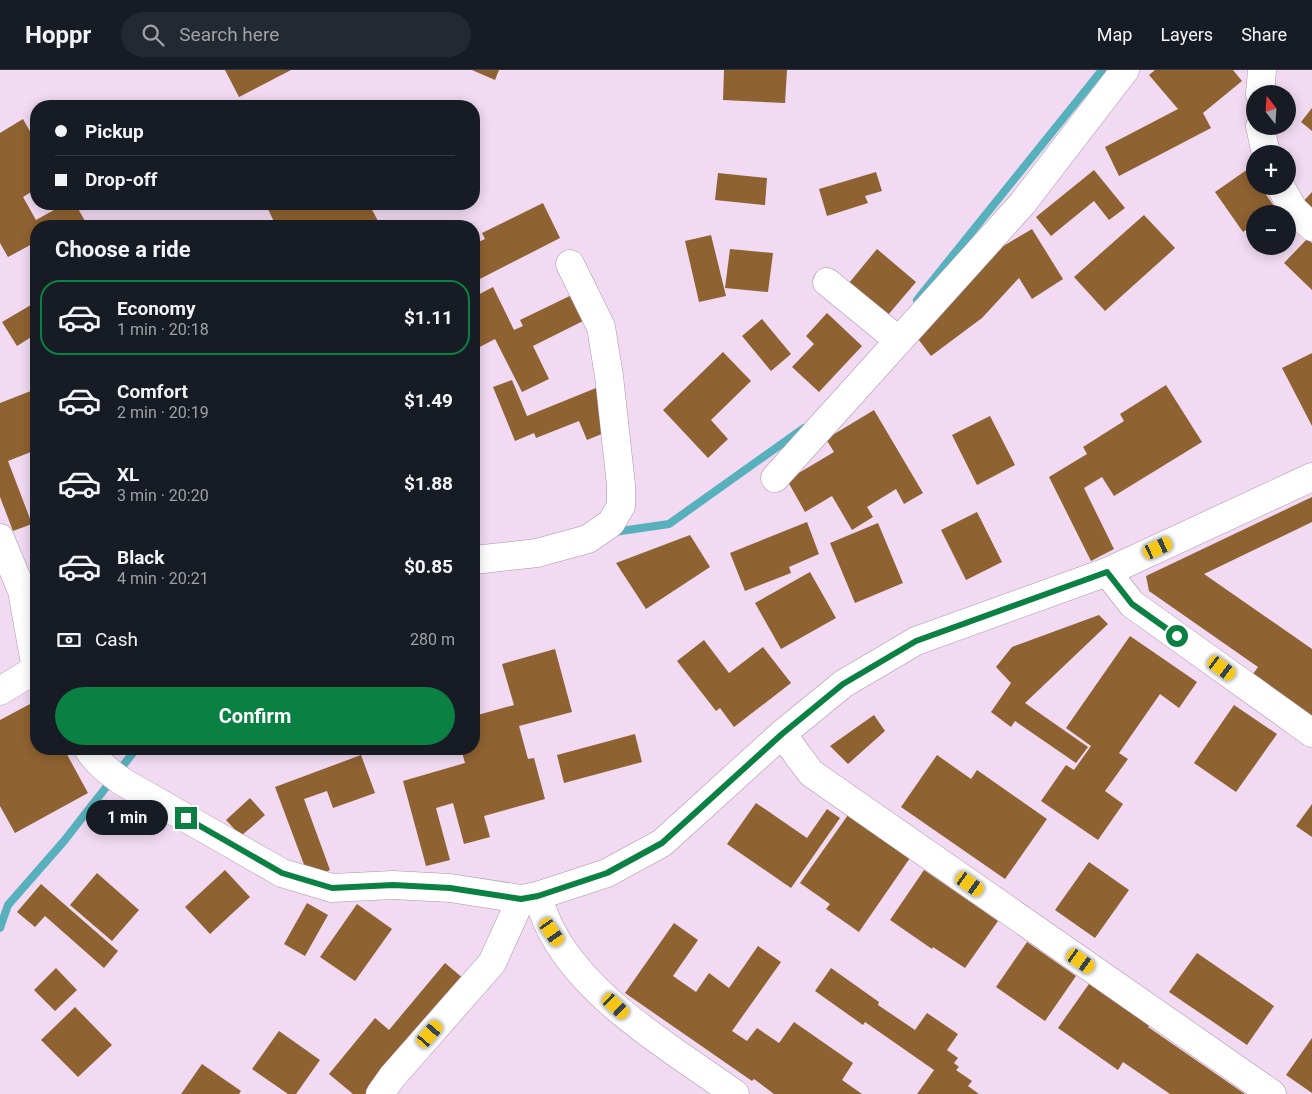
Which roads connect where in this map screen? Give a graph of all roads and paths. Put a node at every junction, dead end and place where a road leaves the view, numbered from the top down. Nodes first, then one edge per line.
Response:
1 (1126, 70) edge
2 (1262, 70) edge
3 (1261, 85) edge
4 (1285, 195) edge
5 (1312, 227) edge
6 (570, 264) dead end
7 (828, 282) dead end
8 (889, 333) junction
9 (1312, 477) edge
10 (775, 478) dead end
11 (0, 538) edge
12 (480, 559) edge
13 (1107, 572) junction
14 (30, 636) edge
15 (30, 672) edge
16 (0, 690) edge
17 (1312, 733) edge
18 (782, 734) junction
19 (104, 762) edge
20 (529, 898) junction
21 (380, 1094) edge
22 (735, 1094) edge
23 (1272, 1094) edge

1 - 8 street
2 - 3 street
4 - 5 street
6 - 12 street
7 - 8 street
8 - 10 street
9 - 13 street
11 - 14 street
13 - 17 street
13 - 18 street
15 - 16 street
18 - 20 street
18 - 23 street
19 - 20 street
20 - 21 street
20 - 22 street

